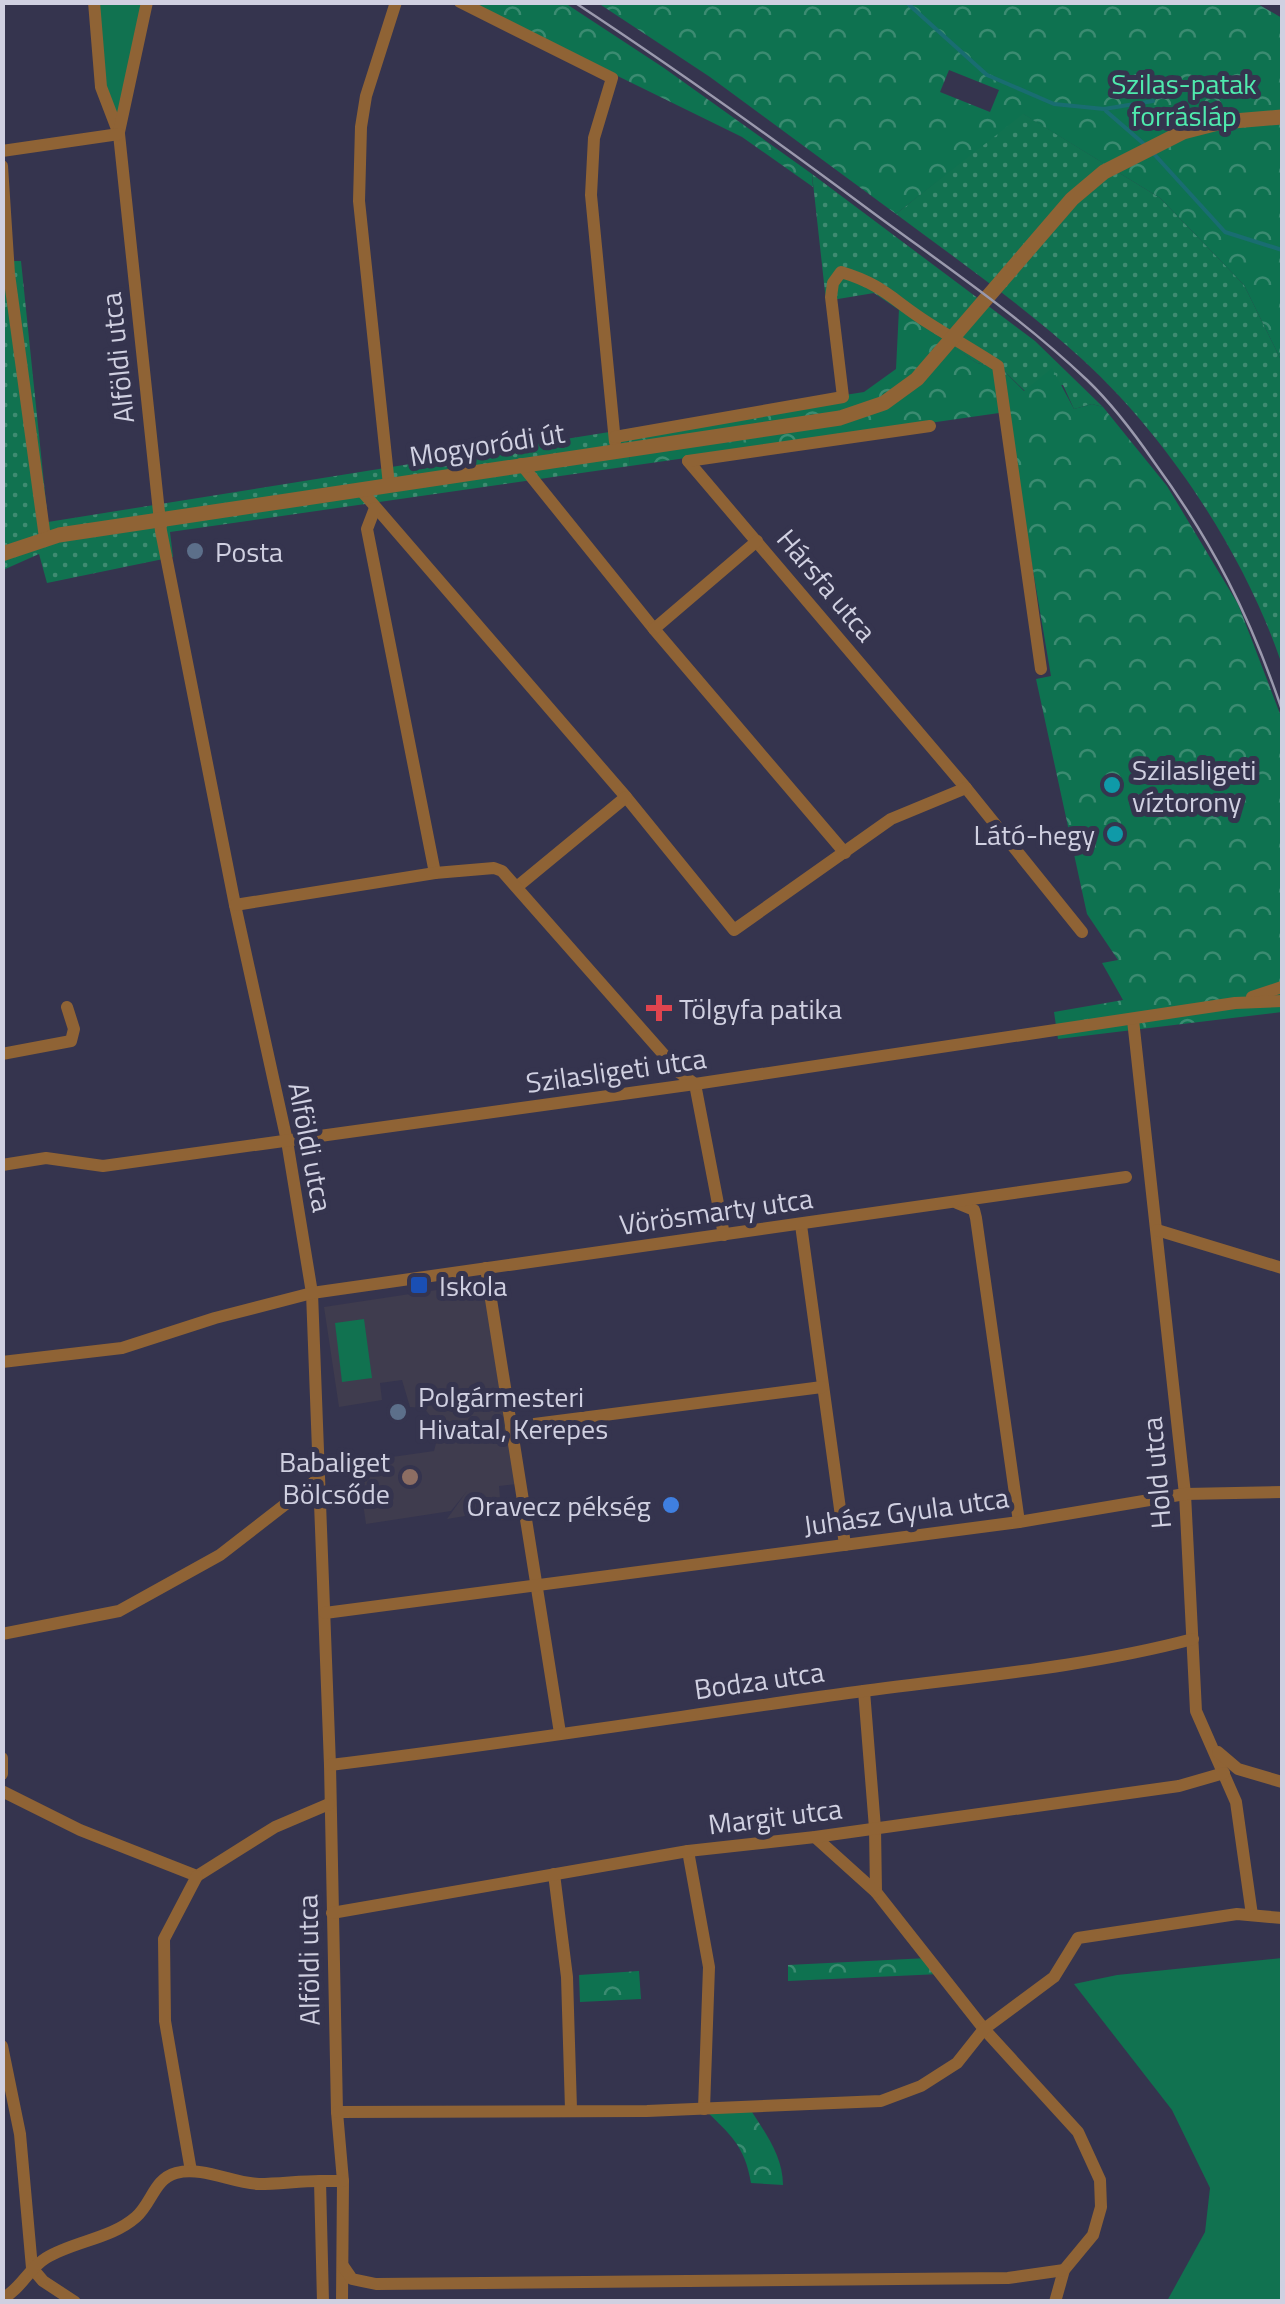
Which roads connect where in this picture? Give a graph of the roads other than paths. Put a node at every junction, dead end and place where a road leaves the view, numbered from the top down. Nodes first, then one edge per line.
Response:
1 (94, 2) edge
2 (147, 2) edge
3 (396, 2) edge
4 (460, 2) edge
5 (1282, 117) edge
6 (119, 134) junction
7 (2, 151) edge
8 (2, 166) edge
9 (6, 274) edge
10 (955, 336) junction
11 (930, 426) dead end
12 (615, 443) junction
13 (521, 464) junction
14 (389, 485) junction
15 (360, 489) junction
16 (375, 508) junction
17 (159, 519) junction
18 (45, 538) junction
19 (757, 541) junction
20 (2, 554) edge
21 (654, 629) junction
22 (1042, 668) dead end
23 (966, 788) junction
24 (626, 797) junction
25 (846, 853) junction
26 (434, 873) junction
27 (518, 886) junction
28 (235, 905) junction
29 (1082, 932) dead end
30 (1282, 987) edge
31 (1282, 1001) edge
32 (1235, 1003) junction
33 (67, 1007) dead end
34 (1134, 1020) junction
35 (2, 1054) edge
36 (694, 1084) junction
37 (286, 1140) junction
38 (2, 1166) edge
39 (1126, 1177) dead end
40 (954, 1203) junction
41 (801, 1225) junction
42 (1158, 1230) junction
43 (724, 1235) junction
44 (486, 1268) junction
45 (1282, 1268) edge
46 (312, 1293) junction
47 (2, 1362) edge
48 (822, 1387) junction
49 (511, 1427) junction
50 (318, 1479) junction
51 (1282, 1492) edge
52 (1185, 1494) junction
53 (1019, 1522) junction
54 (845, 1544) junction
55 (536, 1585) junction
56 (325, 1613) junction
57 (2, 1634) edge
58 (1193, 1639) junction
59 (864, 1691) junction
60 (560, 1733) junction
61 (1211, 1745) junction
62 (2, 1758) edge
63 (330, 1765) junction
64 (1224, 1773) junction
65 (2, 1774) edge
66 (1282, 1782) edge
67 (2, 1791) edge
68 (329, 1804) junction
69 (876, 1828) junction
70 (815, 1838) junction
71 (688, 1851) junction
72 (554, 1874) junction
73 (198, 1876) junction
74 (876, 1892) junction
75 (332, 1913) junction
76 (1252, 1915) junction
77 (1282, 1918) edge
78 (984, 2030) junction
79 (2, 2046) edge
80 (571, 2109) junction
81 (704, 2109) junction
82 (337, 2112) junction
83 (191, 2171) junction
84 (320, 2181) junction
85 (343, 2181) junction
86 (343, 2266) junction
87 (32, 2268) junction
88 (1064, 2270) junction
89 (2, 2299) edge
90 (75, 2302) edge
91 (323, 2302) edge
92 (342, 2302) edge
93 (1055, 2302) edge

1 - 6 street, Alföldi utca
2 - 6 street, Alföldi utca
3 - 14 street
4 - 12 street
5 - 10 street, Mogyoródi út
6 - 7 street
6 - 17 street, Alföldi utca
8 - 9 street
9 - 18 street
10 - 12 street, Mogyoródi út
10 - 12 street, Mogyoródi út
10 - 22 street
11 - 19 street, Hársfa utca
12 - 13 street, Mogyoródi út
13 - 14 street, Mogyoródi út
13 - 21 street
14 - 15 street, Mogyoródi út
15 - 16 street
15 - 17 street, Mogyoródi út
16 - 24 street
16 - 26 street
17 - 18 street, Mogyoródi út
17 - 28 street, Alföldi utca
18 - 20 street, Mogyoródi út
19 - 21 street
19 - 23 street, Hársfa utca
21 - 25 street
23 - 25 street
23 - 29 street, Hársfa utca
24 - 25 street
24 - 27 street
26 - 27 street
26 - 28 street
27 - 36 street
28 - 37 street, Alföldi utca
30 - 32 street, Szilasligeti utca
31 - 32 street, Szilasligeti utca
32 - 34 street, Szilasligeti utca
33 - 35 street
34 - 36 street, Szilasligeti utca
34 - 42 street, Hold utca
36 - 37 street, Szilasligeti utca
36 - 43 street
37 - 38 street, Szilasligeti utca
37 - 46 street, Alföldi utca
39 - 40 street, Vörösmarty utca
40 - 41 street, Vörösmarty utca
40 - 53 street
41 - 43 street, Vörösmarty utca
41 - 48 street
42 - 45 street
42 - 52 street, Hold utca
43 - 44 street, Vörösmarty utca
44 - 46 street, Vörösmarty utca
44 - 49 street
46 - 47 street, Vörösmarty utca
46 - 50 street, Alföldi utca
48 - 49 street
48 - 54 street
49 - 55 street
50 - 56 street, Alföldi utca
50 - 57 street
51 - 52 street, Juhász Gyula utca
52 - 53 street, Juhász Gyula utca
52 - 58 street, Hold utca
53 - 54 street, Juhász Gyula utca
54 - 55 street, Juhász Gyula utca
55 - 56 street, Juhász Gyula utca
55 - 60 street
56 - 63 street, Alföldi utca
58 - 59 street, Bodza utca
58 - 61 street, Hold utca
59 - 60 street, Bodza utca
59 - 69 street
60 - 63 street, Bodza utca
61 - 64 street, Hold utca
61 - 66 street
62 - 65 street
63 - 68 street, Alföldi utca
64 - 69 street, Margit utca
64 - 76 street, Hold utca
67 - 73 street
68 - 73 street
68 - 75 street, Alföldi utca
69 - 70 street, Margit utca
69 - 74 street
70 - 71 street, Margit utca
70 - 74 street
71 - 72 street, Margit utca
71 - 81 street
72 - 75 street, Margit utca
72 - 80 street
73 - 83 street
74 - 78 street
75 - 82 street, Alföldi utca
76 - 77 street
76 - 78 street
78 - 81 street
78 - 88 street
79 - 87 street
80 - 81 street
80 - 82 street
82 - 85 street, Alföldi utca
83 - 84 street
83 - 87 street
84 - 85 street
84 - 91 street
85 - 86 street, Alföldi utca
86 - 88 street
86 - 92 street, Alföldi utca
87 - 89 street
87 - 90 street
88 - 93 street

